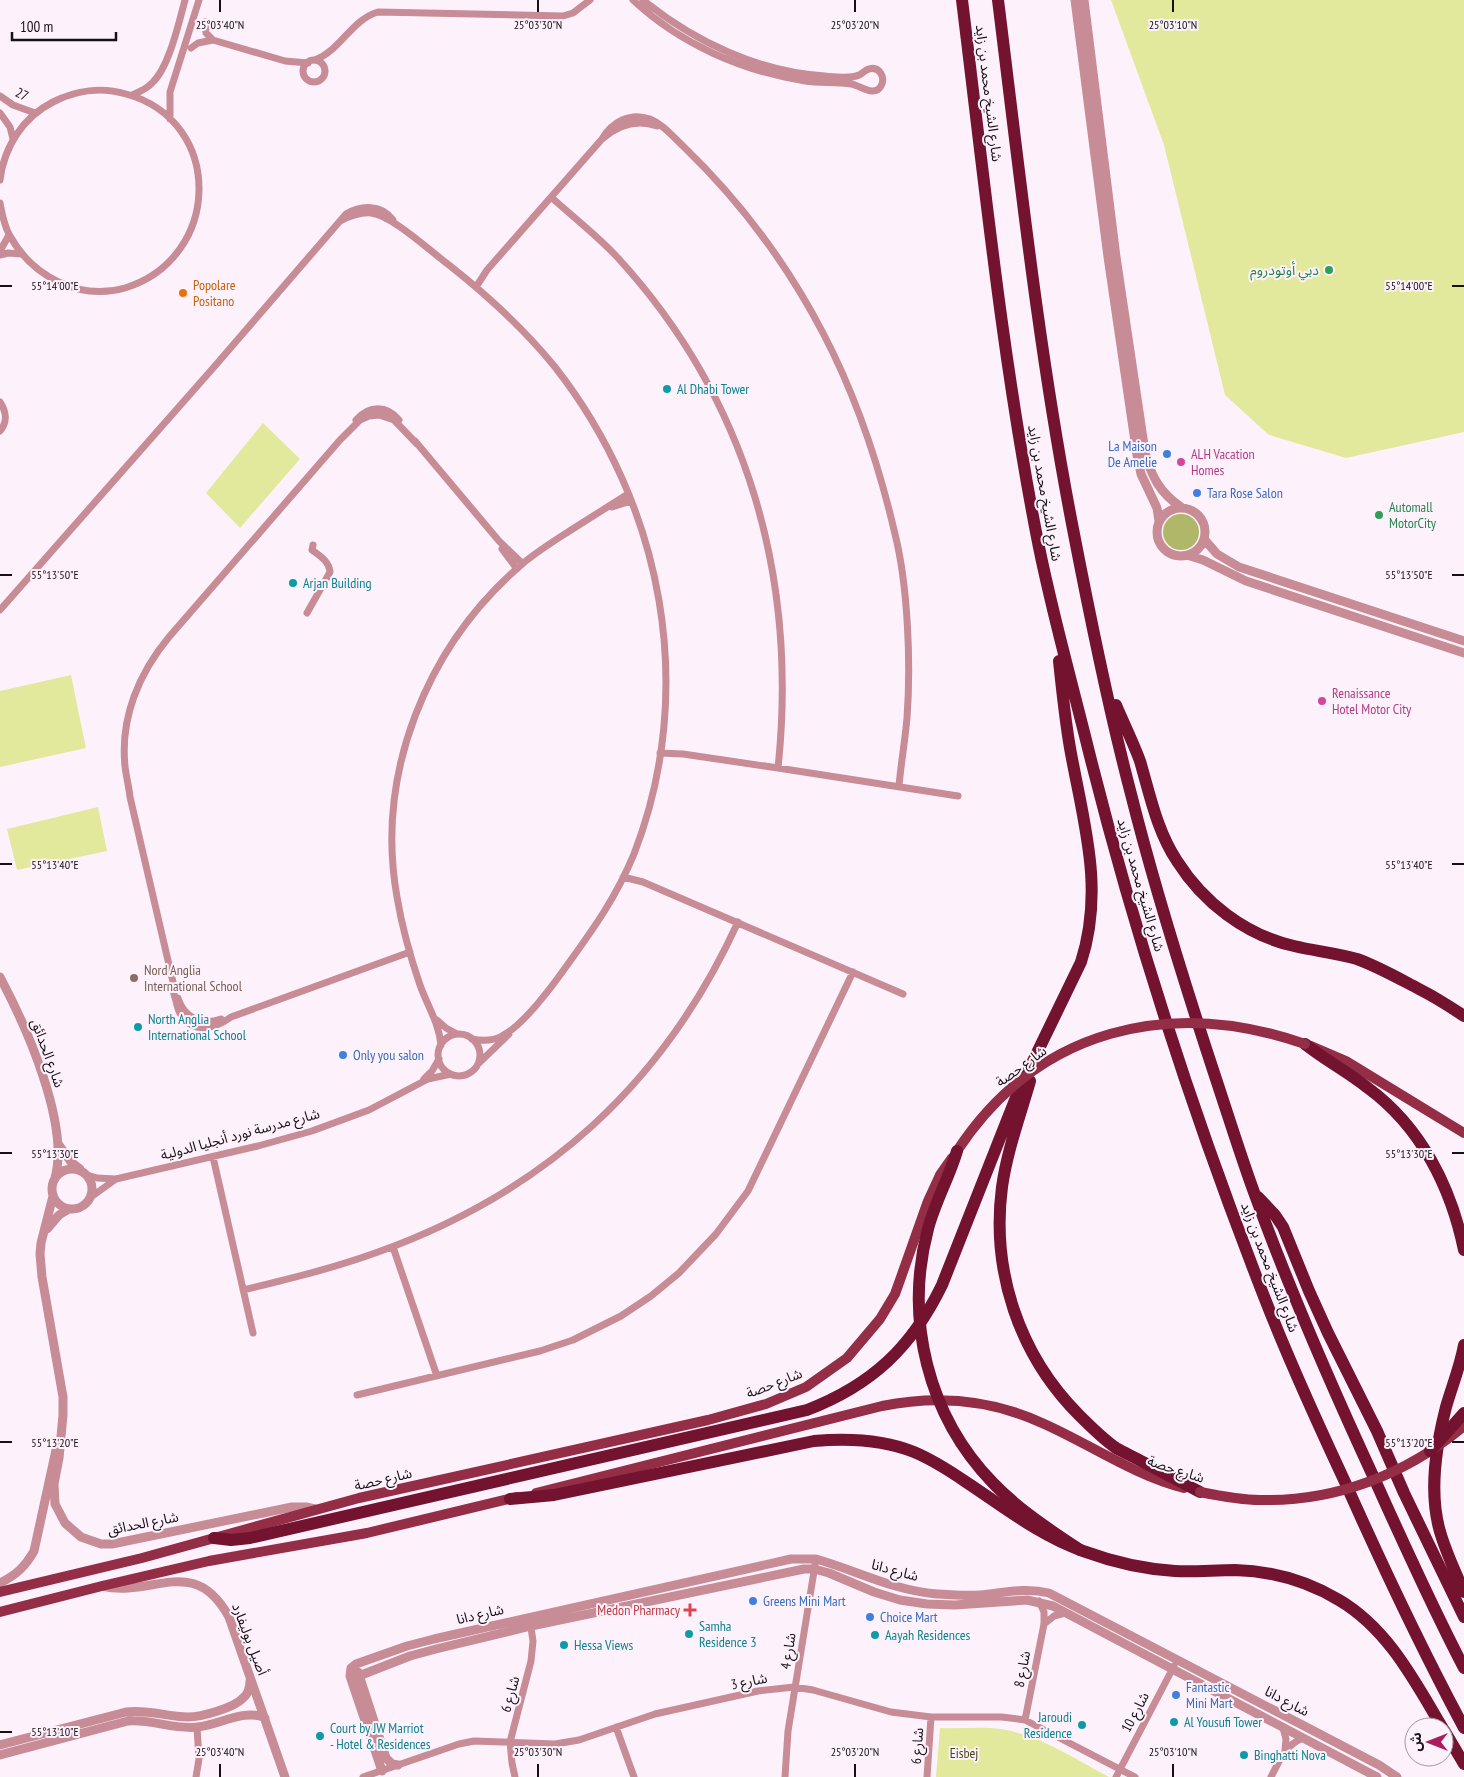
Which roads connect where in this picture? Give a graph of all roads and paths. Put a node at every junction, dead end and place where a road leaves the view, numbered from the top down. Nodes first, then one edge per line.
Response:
1 (185, 0) edge
2 (199, 0) edge
3 (590, 0) edge
4 (633, 0) edge
5 (644, 0) edge
6 (962, 0) edge
7 (998, 0) edge
8 (1075, 0) edge
9 (1084, 0) edge
10 (205, 22) dead end
11 (213, 40) junction
12 (191, 48) dead end
13 (331, 52) junction
14 (285, 61) junction
15 (311, 61) junction
16 (326, 71) junction
17 (304, 75) junction
18 (0, 96) edge
19 (132, 96) junction
20 (0, 113) edge
21 (35, 114) junction
22 (170, 119) junction
23 (13, 139) junction
24 (0, 180) edge
25 (551, 197) junction
26 (0, 203) edge
27 (9, 235) junction
28 (0, 251) edge
29 (22, 254) junction
30 (0, 255) edge
31 (474, 285) junction
32 (0, 402) edge
33 (0, 431) edge
34 (630, 497) junction
35 (1181, 507) junction
36 (1159, 521) junction
37 (1204, 539) junction
38 (313, 545) dead end
39 (1187, 555) junction
40 (520, 566) junction
41 (0, 610) edge
42 (307, 613) dead end
43 (1054, 616) junction
44 (1464, 641) edge
45 (1464, 654) edge
46 (1105, 683) junction
47 (661, 751) junction
48 (778, 768) junction
49 (899, 786) junction
50 (958, 796) dead end
51 (625, 874) junction
52 (738, 922) junction
53 (410, 952) junction
54 (853, 972) junction
55 (0, 977) edge
56 (1418, 989) junction
57 (903, 994) dead end
58 (432, 1014) junction
59 (1464, 1016) edge
60 (514, 1028) junction
61 (1464, 1028) edge
62 (457, 1034) junction
63 (472, 1039) junction
64 (1305, 1044) junction
65 (441, 1045) junction
66 (1038, 1052) junction
67 (439, 1059) junction
68 (478, 1063) junction
69 (451, 1074) junction
70 (422, 1081) junction
71 (1464, 1133) edge
72 (58, 1143) junction
73 (957, 1151) junction
74 (213, 1156) junction
75 (84, 1172) junction
76 (55, 1178) junction
77 (116, 1179) junction
78 (1254, 1193) junction
79 (53, 1196) junction
80 (92, 1197) junction
81 (69, 1209) junction
82 (44, 1233) junction
83 (393, 1246) junction
84 (1464, 1250) edge
85 (243, 1290) junction
86 (253, 1333) dead end
87 (1464, 1345) edge
88 (437, 1376) junction
89 (1464, 1381) edge
90 (357, 1394) dead end
91 (1464, 1413) edge
92 (1464, 1426) edge
93 (1441, 1434) junction
94 (59, 1442) junction
95 (1430, 1451) junction
96 (1200, 1492) junction
97 (510, 1499) junction
98 (314, 1509) junction
99 (214, 1538) junction
100 (1080, 1550) junction
101 (816, 1559) junction
102 (814, 1569) junction
103 (0, 1582) edge
104 (102, 1586) junction
105 (0, 1592) edge
106 (1464, 1592) edge
107 (1039, 1602) junction
108 (0, 1612) edge
109 (1065, 1613) junction
110 (530, 1616) junction
111 (1464, 1617) edge
112 (1044, 1624) junction
113 (531, 1626) junction
114 (1178, 1659) junction
115 (1464, 1668) edge
116 (1172, 1670) junction
117 (355, 1677) junction
118 (250, 1678) junction
119 (794, 1687) junction
120 (931, 1717) junction
121 (1436, 1717) edge
122 (265, 1718) junction
123 (1025, 1720) junction
124 (616, 1727) junction
125 (197, 1728) junction
126 (1283, 1728) junction
127 (1464, 1728) edge
128 (1303, 1738) junction
129 (510, 1742) junction
130 (0, 1745) edge
131 (1454, 1747) edge
132 (1285, 1750) junction
133 (0, 1755) edge
134 (1464, 1764) edge
135 (398, 1765) junction
136 (1119, 1769) junction
137 (385, 1772) edge
138 (196, 1777) edge
139 (285, 1777) edge
140 (363, 1777) edge
141 (515, 1777) edge
142 (634, 1777) edge
143 (785, 1777) edge
144 (927, 1777) edge
145 (1116, 1777) edge
146 (1134, 1777) edge
147 (1271, 1777) edge
148 (1377, 1777) edge
149 (1397, 1777) edge

1 - 19 street
2 - 22 street
3 - 13 street
4 - 5 street
6 - 43 highway, شارع الشيخ محمد بن زايد
7 - 46 highway, شارع الشيخ محمد بن زايد
8 - 36 street
9 - 35 street
10 - 11 street
11 - 12 street
11 - 14 street
13 - 15 street
13 - 16 street
14 - 15 street
14 - 17 street
15 - 16 street
15 - 17 street
16 - 17 street
18 - 21 street, 27
19 - 21 street
19 - 22 street
20 - 23 street, 27
21 - 23 street
22 - 29 street
23 - 24 street
25 - 31 street
25 - 48 street
25 - 49 street
26 - 27 street
27 - 28 street
27 - 29 street
29 - 30 street
31 - 34 street
31 - 41 street
32 - 33 street
34 - 40 street
34 - 47 street
35 - 36 street
35 - 37 street
36 - 39 street
37 - 39 street
37 - 44 street
38 - 42 street
39 - 45 street
40 - 53 street
40 - 53 street
43 - 66 highway
43 - 127 highway, شارع الشيخ محمد بن زايد
46 - 56 highway
46 - 78 highway, شارع الشيخ محمد بن زايد
47 - 48 street
47 - 51 street
48 - 49 street
49 - 50 street
51 - 52 street
51 - 60 street
52 - 54 street
52 - 83 street
53 - 58 street
54 - 57 street
54 - 88 street
55 - 72 street, شارع الحدائق
56 - 59 highway
56 - 61 highway
58 - 62 street
58 - 65 street
60 - 63 street
60 - 68 street
62 - 63 street
62 - 65 street
63 - 68 street
64 - 71 main road, شارع حصة
64 - 73 main road, شارع حصة, bridge
64 - 84 highway
65 - 67 street
66 - 96 highway
66 - 99 highway
67 - 69 street
67 - 70 street, شارع مدرسة نورد أنجليا الدولية
68 - 69 street
69 - 70 street, شارع مدرسة نورد أنجليا الدولية
70 - 74 street, شارع مدرسة نورد أنجليا الدولية
72 - 75 street
72 - 76 street
73 - 98 main road, شارع حصة, bridge
73 - 100 highway, bridge
74 - 77 street, شارع مدرسة نورد أنجليا الدولية
74 - 85 street
75 - 76 street
75 - 77 street, شارع مدرسة نورد أنجليا الدولية
75 - 80 street
76 - 79 street
77 - 80 street, شارع مدرسة نورد أنجليا الدولية
78 - 111 highway
78 - 115 highway, شارع الشيخ محمد بن زايد
79 - 81 street
79 - 82 street
80 - 81 street
81 - 82 street
82 - 94 street, شارع الحدائق
83 - 85 street
83 - 88 street
85 - 86 street
87 - 93 highway
88 - 90 street
89 - 93 highway
91 - 95 highway, bridge
92 - 95 main road, شارع حصة, bridge
93 - 106 highway
94 - 98 street, شارع الحدائق
94 - 103 street, شارع الحدائق
95 - 96 main road, شارع حصة, bridge
96 - 97 main road, شارع حصة
97 - 100 highway, bridge
97 - 104 main road, شارع حصة
98 - 99 main road, شارع حصة
99 - 105 main road, شارع حصة
100 - 121 highway
101 - 102 street, شارع 4
101 - 110 street, شارع دانا
101 - 114 street, شارع دانا
102 - 107 street, شارع دانا
102 - 113 street, شارع دانا
102 - 119 street, شارع 4
104 - 108 main road, شارع حصة
104 - 118 street, أصيل بوليفارد
107 - 109 street, شارع دانا
107 - 112 street, شارع 8
109 - 112 street
109 - 116 street, شارع دانا
110 - 113 street, شارع 6
110 - 117 street, شارع دانا
112 - 123 street, شارع 8
113 - 117 street, شارع دانا
113 - 129 street, شارع 6
114 - 116 street, شارع 10
114 - 149 street, شارع دانا
116 - 126 street, شارع دانا
116 - 136 street, شارع 10
117 - 135 street
117 - 137 street
118 - 122 street, أصيل بوليفارد
118 - 130 street
119 - 120 street, شارع 3
119 - 124 street, شارع 3
119 - 143 street, شارع 4
120 - 123 street, شارع 3
120 - 144 street, شارع 6
122 - 125 street
122 - 139 street, أصيل بوليفارد
123 - 136 street, شارع 3
124 - 129 street, شارع 3
124 - 142 street
125 - 133 street
125 - 138 street
126 - 128 street, شارع دانا
126 - 132 street
128 - 132 street
128 - 148 street, شارع دانا
129 - 135 street, شارع 3
129 - 141 street, شارع 6
131 - 134 highway
132 - 147 street
135 - 137 street, شارع 3
136 - 145 street, شارع 10
136 - 146 street, شارع 3
137 - 140 street, شارع 3

